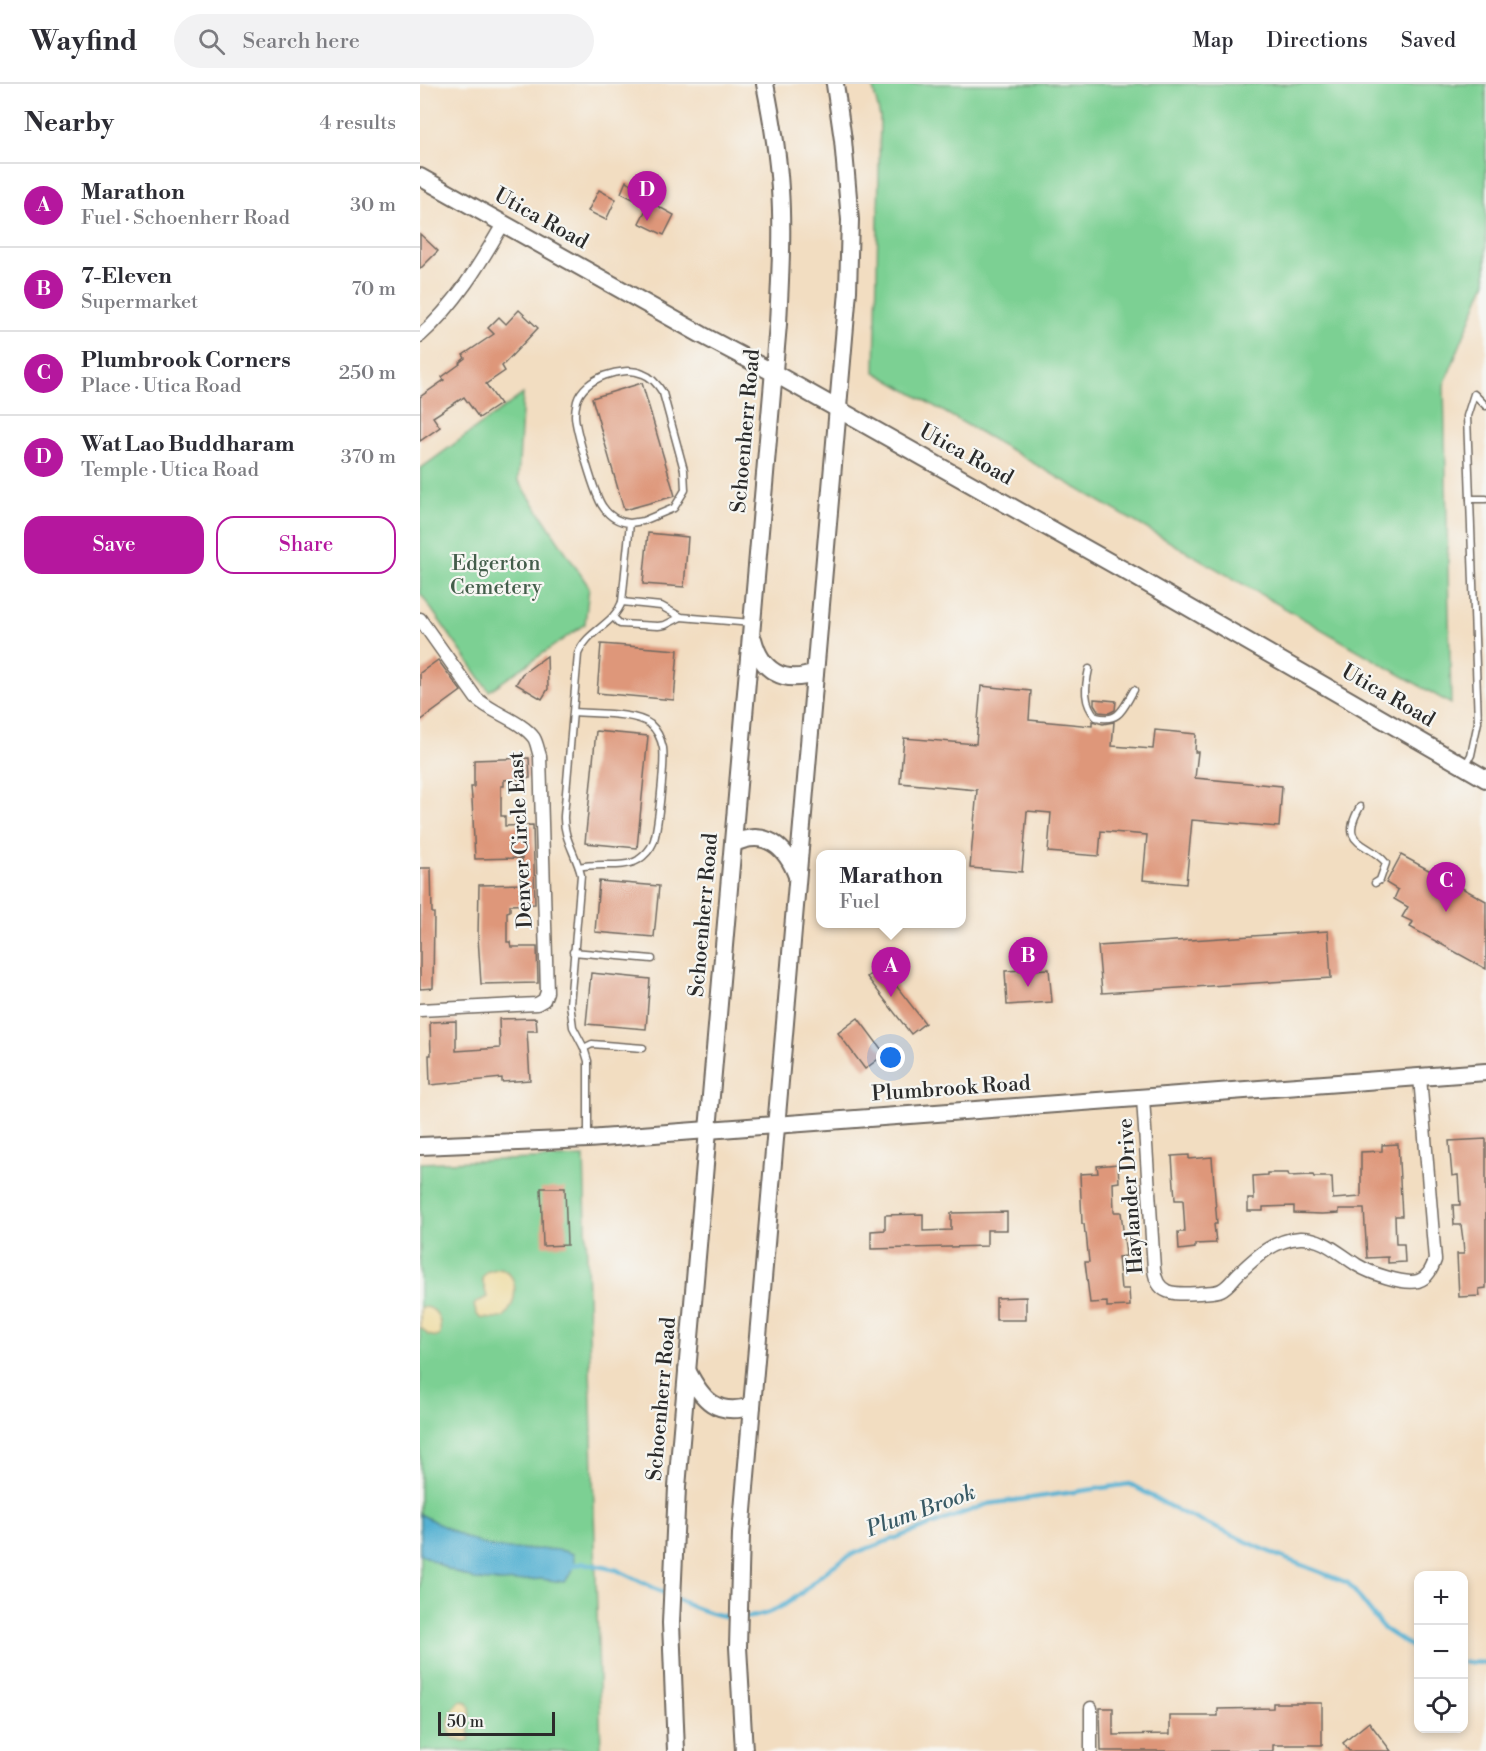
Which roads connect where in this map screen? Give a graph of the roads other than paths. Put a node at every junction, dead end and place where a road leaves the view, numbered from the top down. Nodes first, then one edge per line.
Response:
1 (765, 84) edge
2 (835, 84) edge
3 (420, 177) edge
4 (503, 224) junction
5 (420, 336) edge
6 (772, 372) junction
7 (1486, 406) edge
8 (838, 409) junction
9 (1486, 499) edge
10 (1470, 500) junction
11 (630, 523) junction
12 (622, 602) junction
13 (681, 617) junction
14 (614, 618) junction
15 (420, 619) edge
16 (752, 628) junction
17 (1089, 669) dead end
18 (815, 673) junction
19 (1134, 690) dead end
20 (574, 712) junction
21 (1465, 766) junction
22 (1486, 779) edge
23 (1360, 807) dead end
24 (733, 844) junction
25 (579, 867) junction
26 (797, 877) junction
27 (1376, 883) dead end
28 (573, 952) junction
29 (652, 959) dead end
30 (420, 1010) edge
31 (584, 1047) junction
32 (644, 1048) dead end
33 (1486, 1072) edge
34 (1420, 1077) junction
35 (1143, 1098) junction
36 (777, 1125) junction
37 (707, 1130) junction
38 (588, 1139) junction
39 (420, 1146) edge
40 (687, 1370) junction
41 (752, 1406) junction
42 (1091, 1708) dead end
43 (676, 1751) edge
44 (744, 1751) edge
45 (1091, 1751) edge

1 - 6 main road, Schoenherr Road
2 - 8 main road
3 - 4 main road, Utica Road
4 - 5 street
4 - 6 main road, Utica Road
6 - 8 main road, Utica Road
6 - 16 main road, Schoenherr Road
7 - 10 lane
8 - 18 main road
8 - 21 main road, Utica Road
9 - 10 lane
10 - 21 lane
11 - 11 lane
11 - 12 lane
12 - 13 lane
12 - 14 lane
13 - 14 lane
13 - 16 lane
14 - 20 lane
15 - 30 street, Denver Circle East
16 - 18 main road
16 - 24 main road, Schoenherr Road
17 - 19 lane
18 - 26 main road
20 - 25 lane
20 - 25 lane
21 - 22 main road, Utica Road
23 - 27 lane
24 - 26 main road
24 - 37 main road, Schoenherr Road
25 - 28 lane
26 - 36 main road
28 - 29 lane
28 - 31 lane
31 - 32 lane
31 - 38 lane
33 - 34 main road, Plumbrook Road
34 - 35 main road, Plumbrook Road
34 - 35 street, Haylander Drive
35 - 36 main road, Plumbrook Road
36 - 37 main road, Plumbrook Road
36 - 41 main road
37 - 38 main road, Plumbrook Road
37 - 40 main road, Schoenherr Road
38 - 39 main road, Plumbrook Road
40 - 41 main road
40 - 43 main road, Schoenherr Road
41 - 44 main road
42 - 45 street

